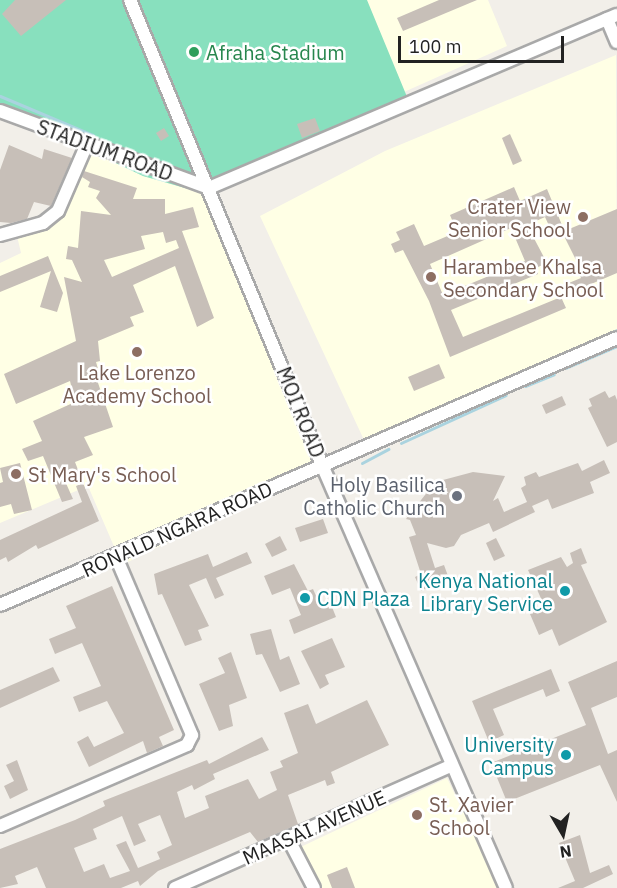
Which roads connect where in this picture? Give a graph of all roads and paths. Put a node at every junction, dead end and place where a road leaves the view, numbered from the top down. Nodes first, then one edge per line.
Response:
1 (130, 0) edge
2 (612, 17) edge
3 (617, 42) edge
4 (0, 111) edge
5 (87, 144) junction
6 (209, 188) junction
7 (0, 235) edge
8 (617, 338) edge
9 (322, 465) junction
10 (116, 557) junction
11 (0, 605) edge
12 (452, 765) junction
13 (0, 826) edge
14 (289, 840) junction
15 (175, 888) edge
16 (314, 888) edge
17 (506, 888) edge

1 - 6 street, MOI ROAD
2 - 3 street
2 - 6 street
4 - 5 street, STADIUM ROAD
5 - 6 street, STADIUM ROAD
5 - 7 street
6 - 9 street, MOI ROAD
8 - 9 street, RONALD NGARA ROAD
9 - 10 street, RONALD NGARA ROAD
9 - 12 street, MOI ROAD
10 - 11 street, RONALD NGARA ROAD
10 - 13 street
12 - 14 street, MAASAI AVENUE
12 - 17 street, MOI ROAD
14 - 15 street, MAASAI AVENUE
14 - 16 street

